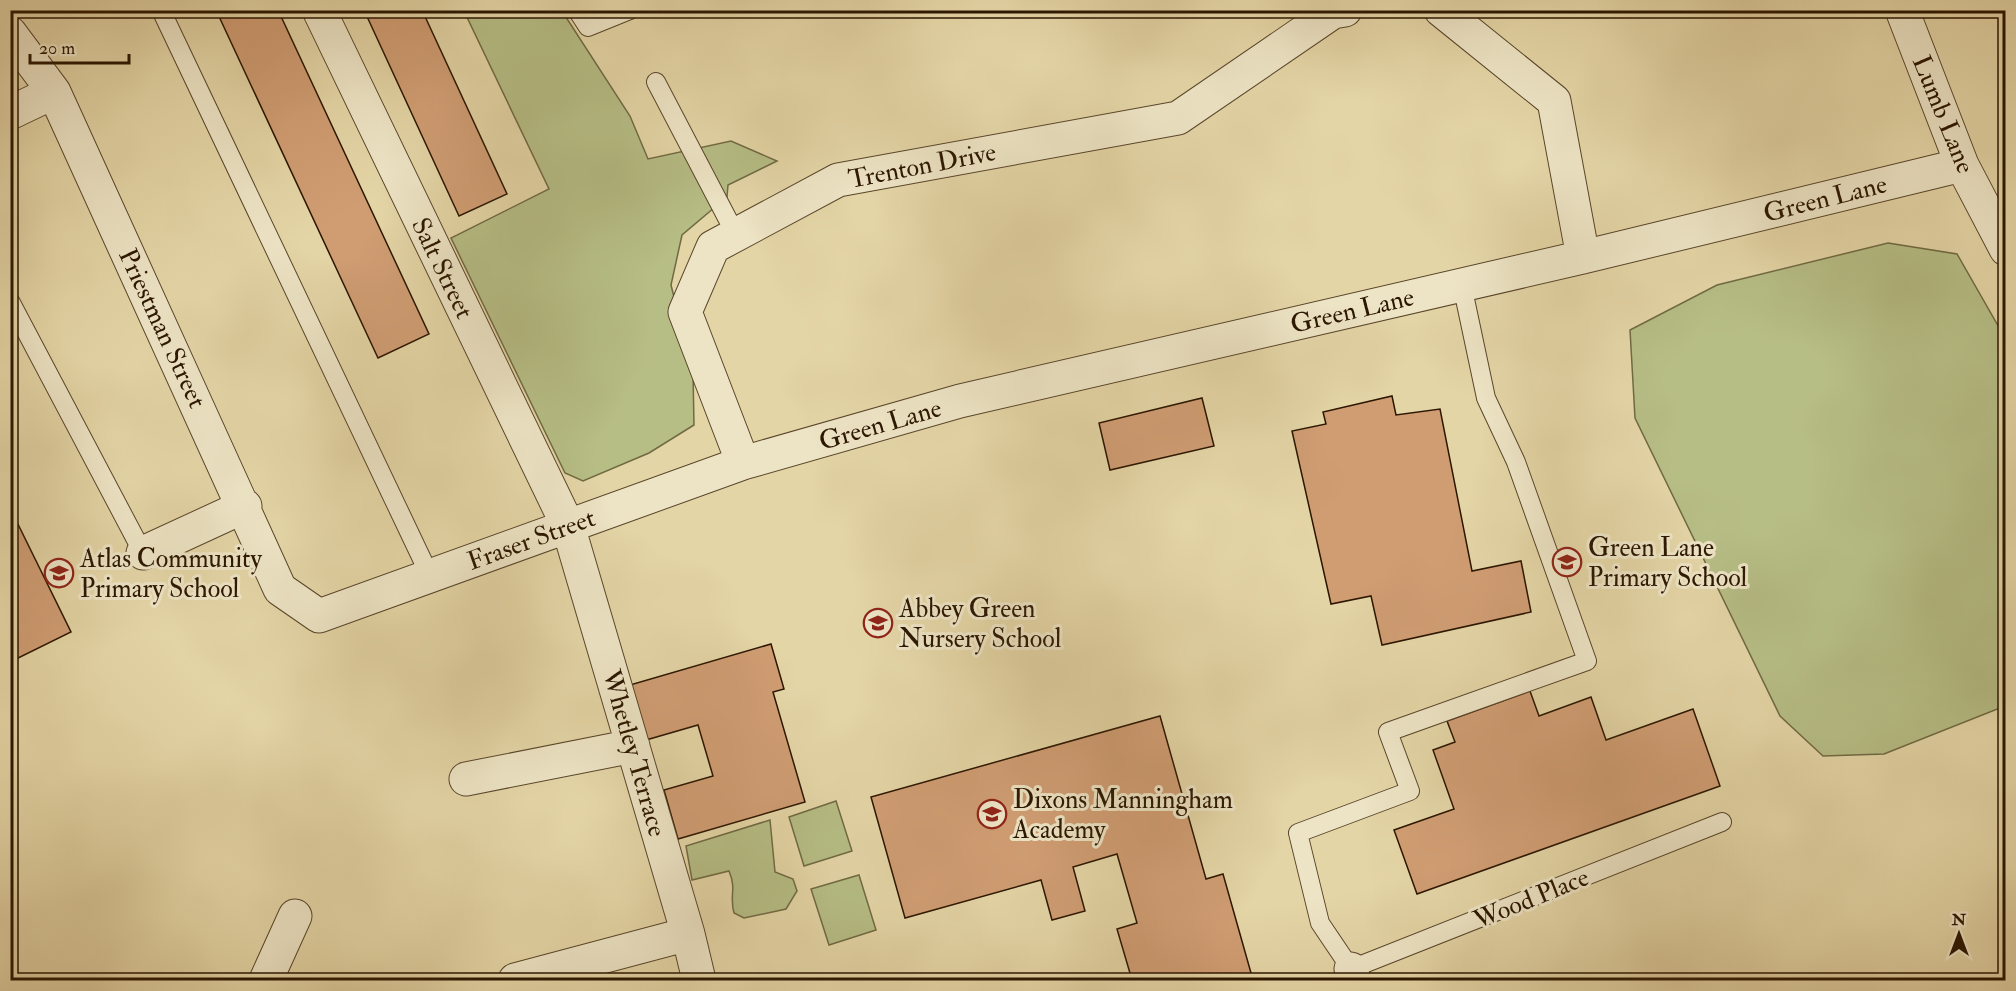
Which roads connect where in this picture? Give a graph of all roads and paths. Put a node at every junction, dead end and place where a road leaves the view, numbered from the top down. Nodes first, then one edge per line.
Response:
1 (161, 10) edge
2 (319, 10) edge
3 (577, 10) edge
4 (630, 10) edge
5 (1345, 10) edge
6 (1441, 10) edge
7 (1902, 10) edge
8 (10, 33) edge
9 (656, 82) dead end
10 (54, 92) junction
11 (10, 113) edge
12 (1962, 165) junction
13 (736, 235) junction
14 (2006, 249) edge
15 (1583, 257) junction
16 (1462, 285) junction
17 (10, 302) edge
18 (743, 463) junction
19 (245, 506) junction
20 (568, 526) junction
21 (143, 554) joint
22 (430, 576) junction
23 (319, 616) joint
24 (633, 746) junction
25 (466, 779) dead end
26 (1722, 822) dead end
27 (295, 916) dead end
28 (688, 934) junction
29 (1352, 975) edge
30 (266, 981) edge
31 (515, 981) edge
32 (699, 981) edge

1 - 22 lane
2 - 20 street, Salt Street
3 - 4 lane
5 - 13 street, Trenton Drive
6 - 15 street
7 - 12 street, Lumb Lane
8 - 10 street, Priestman Street
9 - 13 lane
10 - 11 street
10 - 19 street, Priestman Street
12 - 14 street, Lumb Lane
12 - 15 street, Green Lane
13 - 18 street, Trenton Drive
15 - 16 street, Green Lane
16 - 18 street, Green Lane
16 - 29 lane
17 - 21 lane
18 - 20 street, Fraser Street
19 - 21 street
19 - 23 street, Priestman Street
20 - 22 street, Fraser Street
20 - 24 street, Whetley Terrace
22 - 23 street, Fraser Street
24 - 25 street
24 - 28 street, Whetley Terrace
26 - 29 lane, Wood Place
27 - 30 street
28 - 31 street
28 - 32 street, Whetley Terrace

